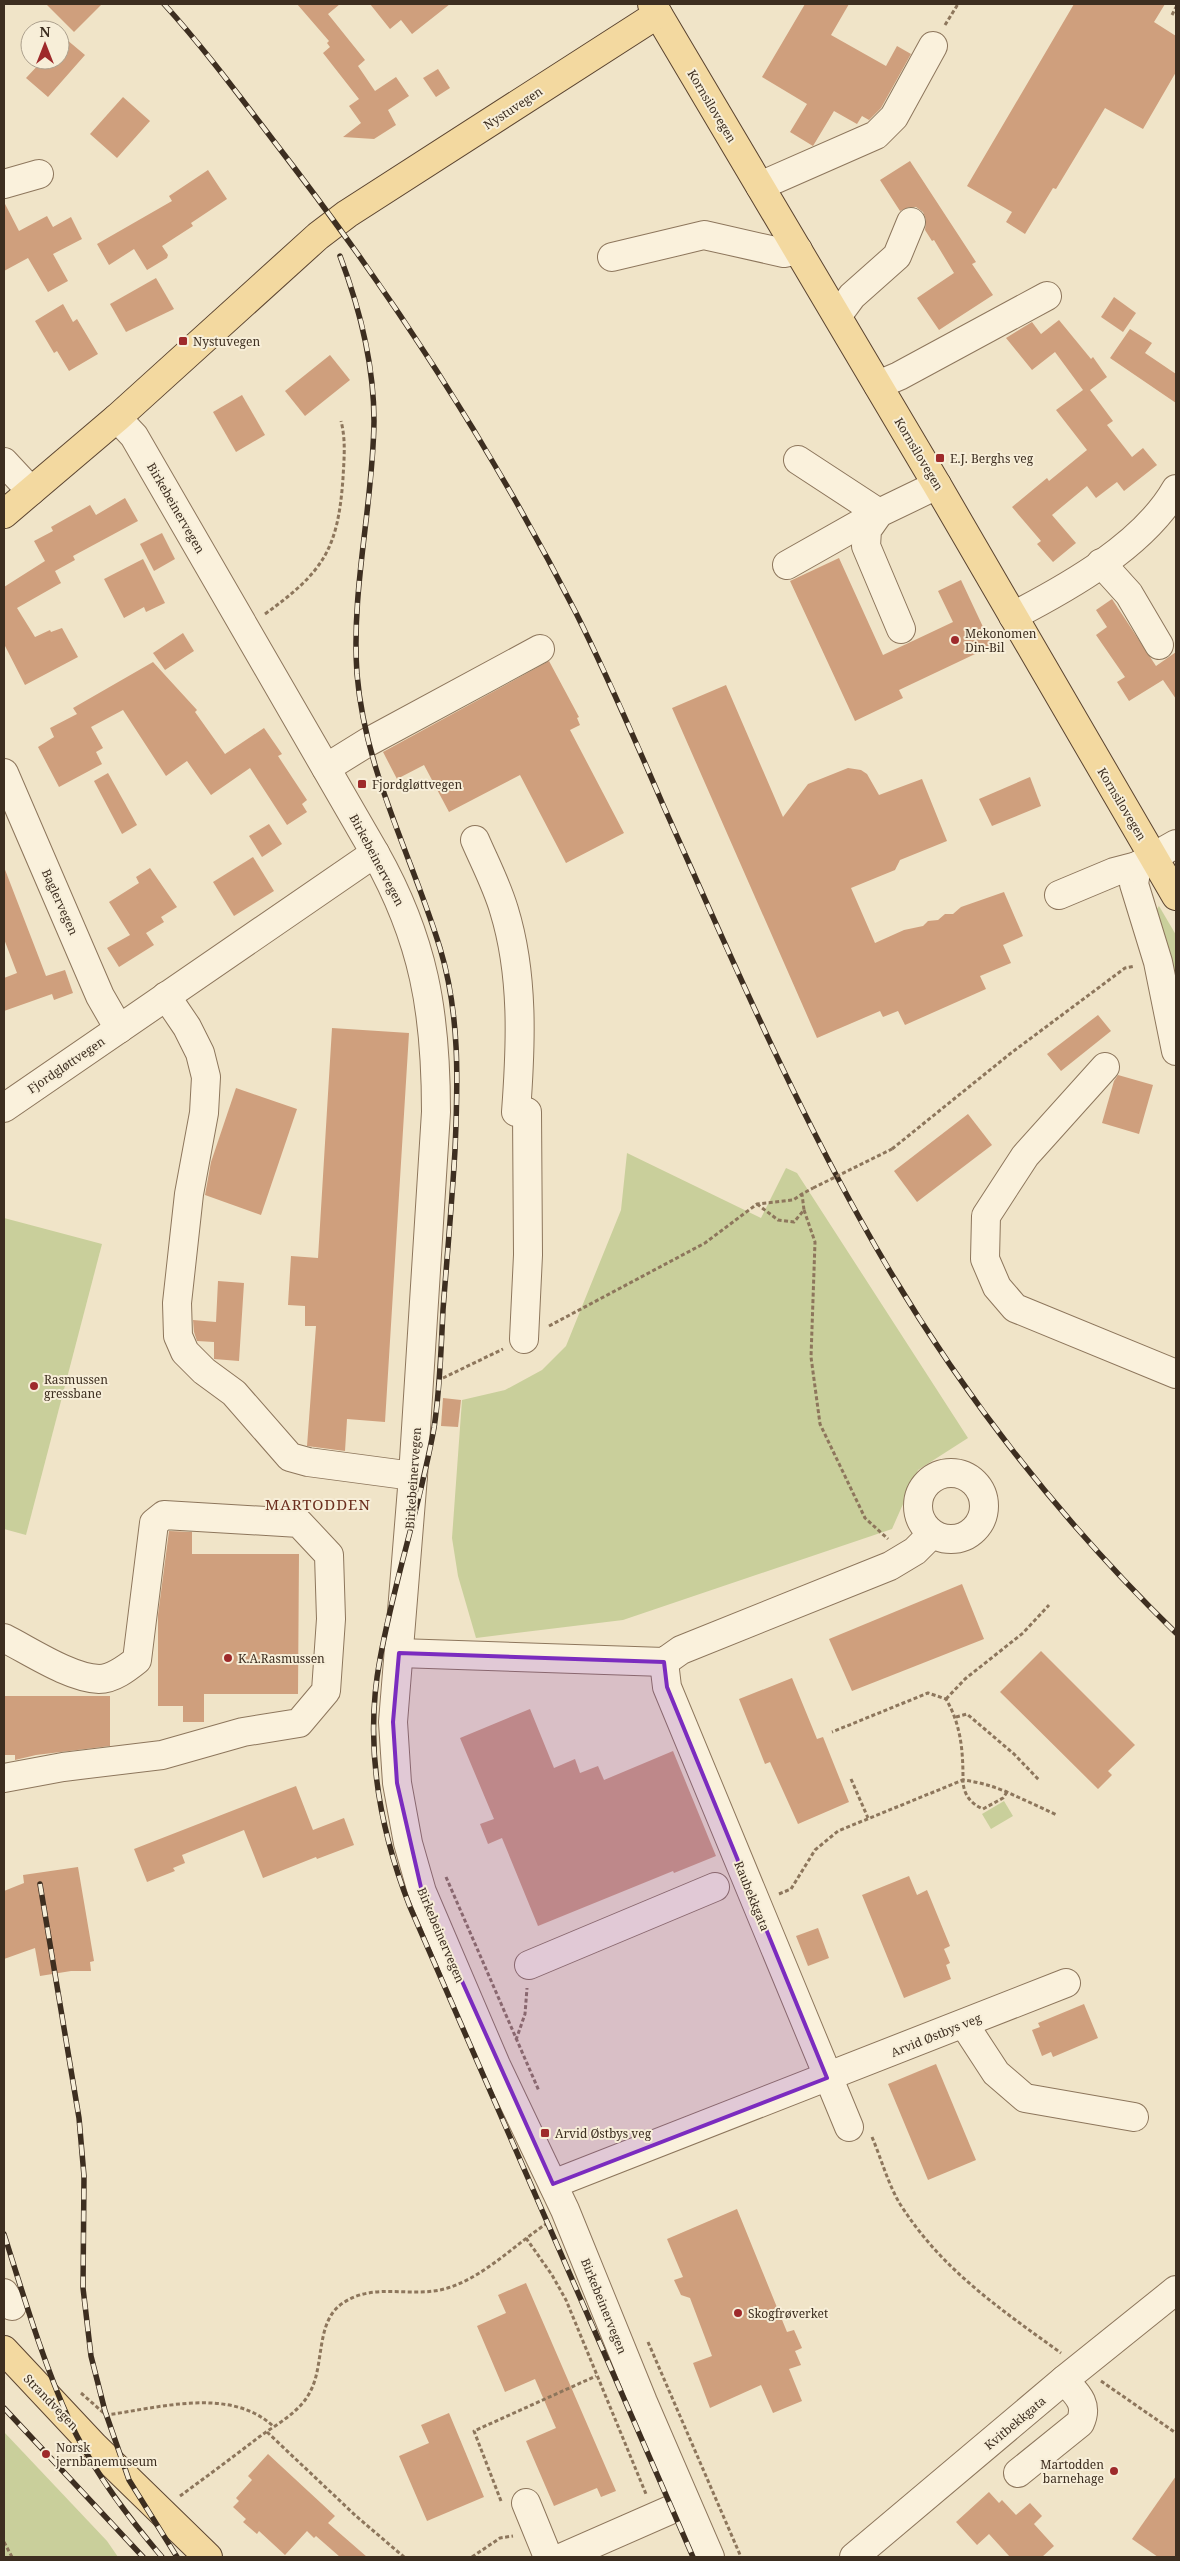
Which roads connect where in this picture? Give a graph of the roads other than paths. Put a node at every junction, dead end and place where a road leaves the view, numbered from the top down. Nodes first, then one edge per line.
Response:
1 (655, 9) edge
2 (933, 46) dead end
3 (39, 174) dead end
4 (4, 184) edge
5 (760, 186) junction
6 (911, 222) dead end
7 (798, 250) junction
8 (612, 258) dead end
9 (1047, 296) dead end
10 (838, 316) junction
11 (878, 385) junction
12 (117, 418) junction
13 (798, 460) dead end
14 (4, 462) edge
15 (937, 484) junction
16 (1176, 489) edge
17 (31, 490) junction
18 (879, 513) junction
19 (4, 514) edge
20 (1101, 563) junction
21 (787, 565) dead end
22 (1013, 616) junction
23 (901, 629) dead end
24 (1160, 645) dead end
25 (540, 649) dead end
26 (326, 768) junction
27 (4, 774) edge
28 (474, 840) dead end
29 (374, 853) junction
30 (1155, 856) edge
31 (1058, 895) dead end
32 (1176, 896) edge
33 (166, 996) junction
34 (119, 1029) junction
35 (1176, 1051) edge
36 (1105, 1067) dead end
37 (4, 1108) edge
38 (524, 1339) road end
39 (1176, 1374) edge
40 (413, 1476) junction
41 (932, 1534) dead end
42 (4, 1638) edge
43 (399, 1653) junction
44 (664, 1662) junction
45 (4, 1778) edge
46 (715, 1887) dead end
47 (529, 1965) road end
48 (1066, 1983) dead end
49 (964, 2024) junction
50 (827, 2078) junction
51 (1134, 2117) dead end
52 (849, 2127) dead end
53 (553, 2184) junction
54 (1176, 2290) edge
55 (4, 2350) edge
56 (1064, 2380) junction
57 (1018, 2473) dead end
58 (686, 2503) junction
59 (515, 2506) road end
60 (208, 2557) edge
61 (548, 2557) edge
62 (563, 2557) edge
63 (710, 2557) edge
64 (854, 2557) edge

1 - 5 main road, Kornsilovegen
1 - 12 main road, Nystuvegen
2 - 5 street
3 - 4 street
5 - 7 main road, Kornsilovegen
6 - 10 street
7 - 8 street
7 - 10 main road, Kornsilovegen
9 - 11 street
10 - 11 main road, Kornsilovegen
11 - 15 main road, Kornsilovegen
12 - 17 main road, Nystuvegen
12 - 26 street, Birkebeinervegen
13 - 18 street
14 - 17 street
15 - 18 street
15 - 22 main road, Kornsilovegen
16 - 20 street
17 - 19 main road, Nystuvegen
18 - 21 street
18 - 23 street
20 - 22 street
20 - 24 street
22 - 30 main road, Kornsilovegen
25 - 26 street
26 - 29 street, Birkebeinervegen
27 - 34 street, Baglervegen
28 - 38 street
29 - 33 street, Fjordgløttvegen
29 - 40 street, Birkebeinervegen
30 - 31 street
30 - 32 main road, Kornsilovegen
30 - 35 street
33 - 34 street, Fjordgløttvegen
33 - 40 street
34 - 37 street, Fjordgløttvegen
36 - 39 street
40 - 43 street, Birkebeinervegen
41 - 44 street
42 - 45 street
43 - 44 street
43 - 53 street, Birkebeinervegen
44 - 50 street, Raubekkgata
46 - 47 street
48 - 49 street, Arvid Østbys veg
49 - 50 street, Arvid Østbys veg
49 - 51 street
50 - 52 street, Raubekkgata
50 - 53 street, Arvid Østbys veg
53 - 58 street, Birkebeinervegen
54 - 56 street, Kvitbekkgata
55 - 60 main road, Strandvegen
56 - 57 street
56 - 64 street, Kvitbekkgata
58 - 62 street
58 - 63 street, Birkebeinervegen
59 - 61 street

